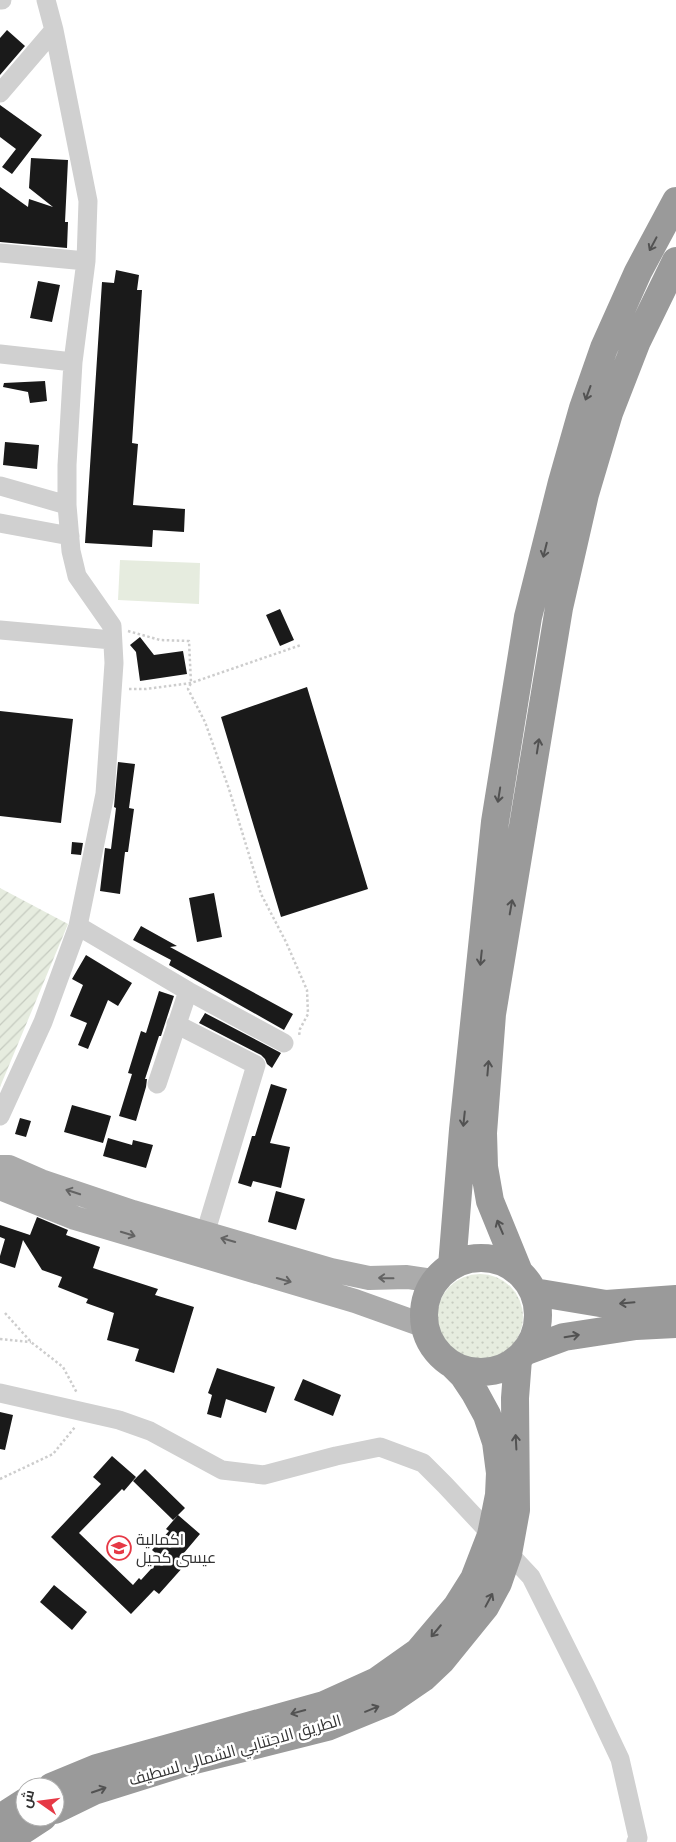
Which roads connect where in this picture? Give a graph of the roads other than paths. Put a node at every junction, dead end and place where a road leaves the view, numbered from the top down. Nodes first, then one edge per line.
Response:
1 (46, 0) edge
2 (54, 30) junction
3 (0, 93) edge
4 (676, 201) edge
5 (0, 253) edge
6 (86, 261) junction
7 (676, 261) edge
8 (0, 354) edge
9 (73, 362) junction
10 (0, 486) edge
11 (67, 505) junction
12 (0, 523) edge
13 (70, 536) junction
14 (0, 630) edge
15 (112, 633) junction
16 (78, 926) junction
17 (188, 991) junction
18 (176, 1024) junction
19 (284, 1043) road end
20 (157, 1084) dead end
21 (0, 1116) edge
22 (0, 1167) edge
23 (0, 1188) edge
24 (205, 1234) junction
25 (443, 1273) junction
26 (526, 1282) junction
27 (676, 1299) edge
28 (676, 1324) edge
29 (425, 1326) junction
30 (522, 1355) junction
31 (454, 1366) junction
32 (0, 1393) edge
33 (500, 1545) junction
34 (65, 1781) edge
35 (65, 1805) edge
36 (15, 1808) edge
37 (0, 1818) edge
38 (28, 1827) edge
39 (5, 1842) edge
40 (636, 1842) edge

1 - 2 street
2 - 3 street
2 - 6 street
4 -> 25 highway
5 - 6 street
6 - 9 street
26 -> 7 highway
8 - 9 street
9 - 11 street
10 - 11 street
11 - 13 street
12 - 13 street
13 - 15 street
14 - 15 street
15 - 16 street
16 - 17 street
16 - 21 street
17 - 18 street
17 - 19 street
18 - 20 street
18 - 24 street
24 -> 22 main road
23 -> 29 main road
25 -> 24 main road
25 - 26 highway
25 - 29 highway
27 -> 26 highway
26 - 30 highway
30 -> 28 highway
29 - 31 highway
30 - 31 highway
33 -> 30 highway, الطريق الاجتنابي الشمالي لسطيف
31 - 33 highway, الطريق الاجتنابي الشمالي لسطيف
32 - 33 street
33 -> 34 highway, الطريق الاجتنابي الشمالي لسطيف
35 -> 33 highway, الطريق الاجتنابي الشمالي لسطيف
33 - 40 street
36 - 37 highway
38 - 39 highway

